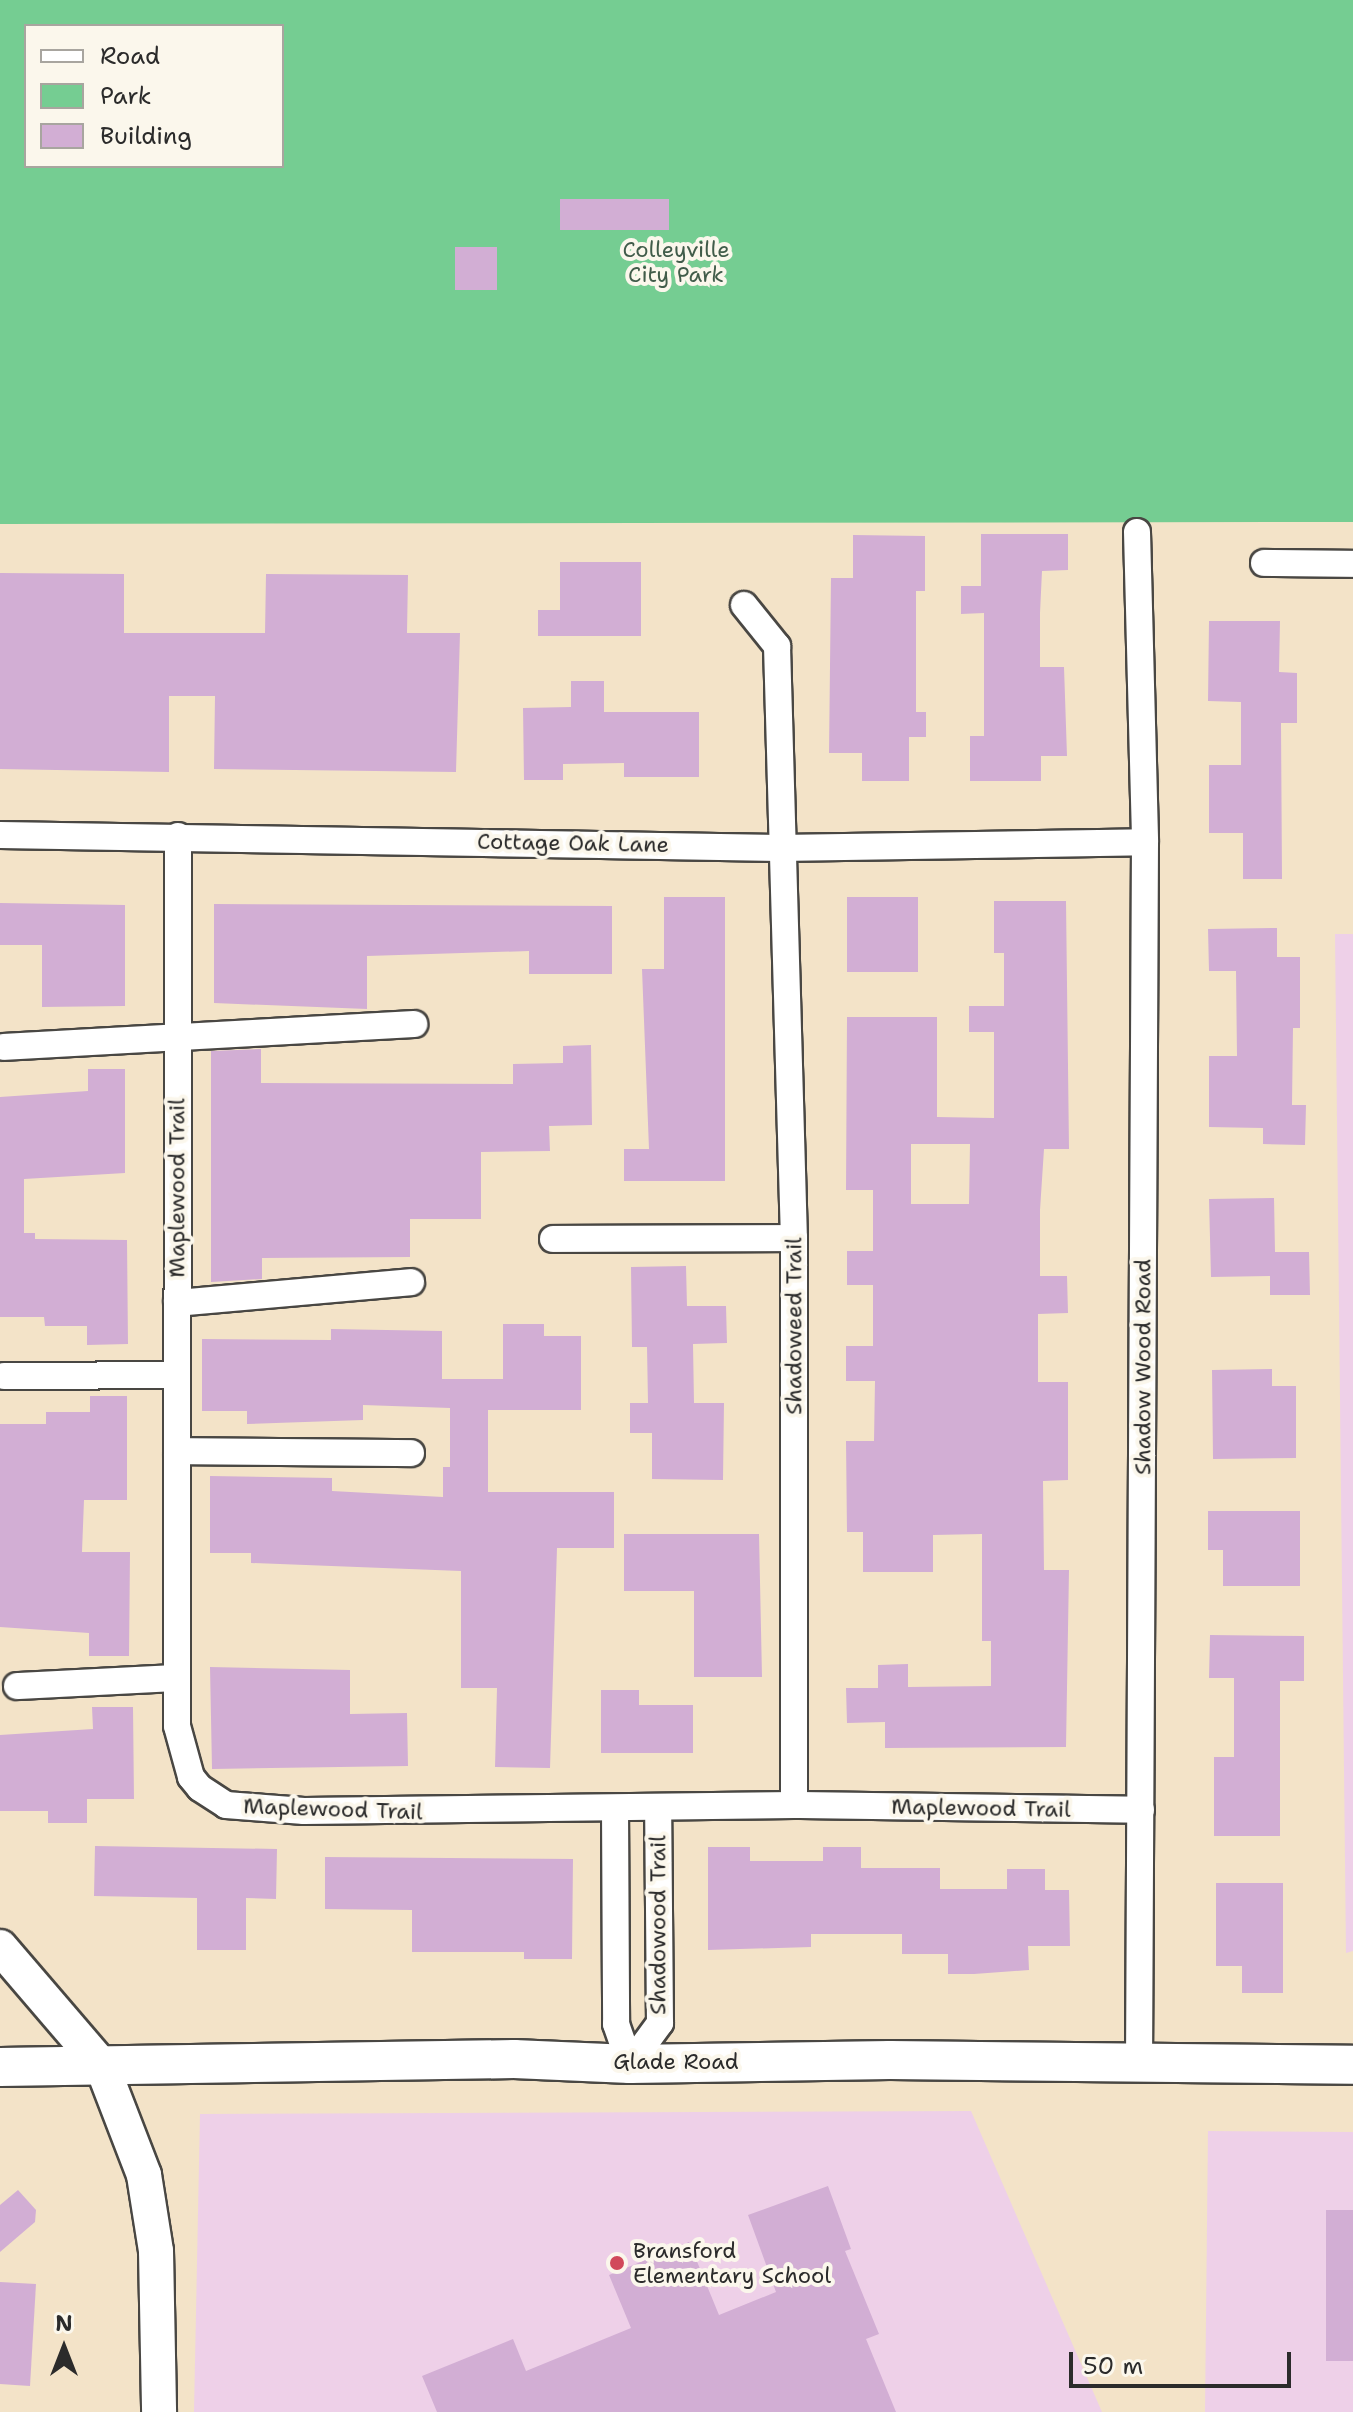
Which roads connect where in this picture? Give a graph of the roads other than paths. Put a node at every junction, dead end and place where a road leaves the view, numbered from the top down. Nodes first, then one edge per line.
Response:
1 (1137, 532) dead end
2 (1264, 563) dead end
3 (1353, 564) edge
4 (744, 605) dead end
5 (0, 835) edge
6 (178, 836) junction
7 (1145, 842) junction
8 (779, 848) junction
9 (414, 1024) dead end
10 (178, 1037) junction
11 (4, 1047) dead end
12 (794, 1238) junction
13 (553, 1239) dead end
14 (411, 1282) dead end
15 (177, 1303) junction
16 (177, 1375) junction
17 (4, 1376) dead end
18 (177, 1451) junction
19 (411, 1453) dead end
20 (177, 1678) junction
21 (17, 1686) dead end
22 (794, 1805) junction
23 (658, 1807) junction
24 (615, 1808) junction
25 (1141, 1810) junction
26 (0, 1947) edge
27 (1139, 2061) junction
28 (630, 2064) junction
29 (1353, 2065) edge
30 (102, 2066) junction
31 (0, 2067) edge
32 (159, 2412) edge

1 - 7 street, Shadow Wood Road
2 - 3 street
4 - 8 street, Shadoweed Trail
5 - 6 street, Cottage Oak Lane
6 - 8 street, Cottage Oak Lane
6 - 10 street, Maplewood Trail
7 - 8 street, Cottage Oak Lane
7 - 25 street, Shadow Wood Road
8 - 12 street, Shadoweed Trail
9 - 10 street
10 - 11 street
10 - 15 street, Maplewood Trail
12 - 13 street
12 - 22 street, Shadoweed Trail
14 - 15 street
15 - 16 street, Maplewood Trail
16 - 17 street
16 - 18 street, Maplewood Trail
18 - 19 street
18 - 20 street, Maplewood Trail
20 - 21 street
20 - 24 street, Maplewood Trail
22 - 23 street, Maplewood Trail
22 - 25 street, Maplewood Trail
23 - 24 street, Maplewood Trail
23 - 28 street, Shadowood Trail
24 - 28 street, Shadowood Trail
25 - 27 street, Shadow Wood Road
26 - 30 street
27 - 28 main road, Glade Road
27 - 29 main road, Glade Road
28 - 30 main road, Glade Road
30 - 31 main road, Glade Road
30 - 32 street

